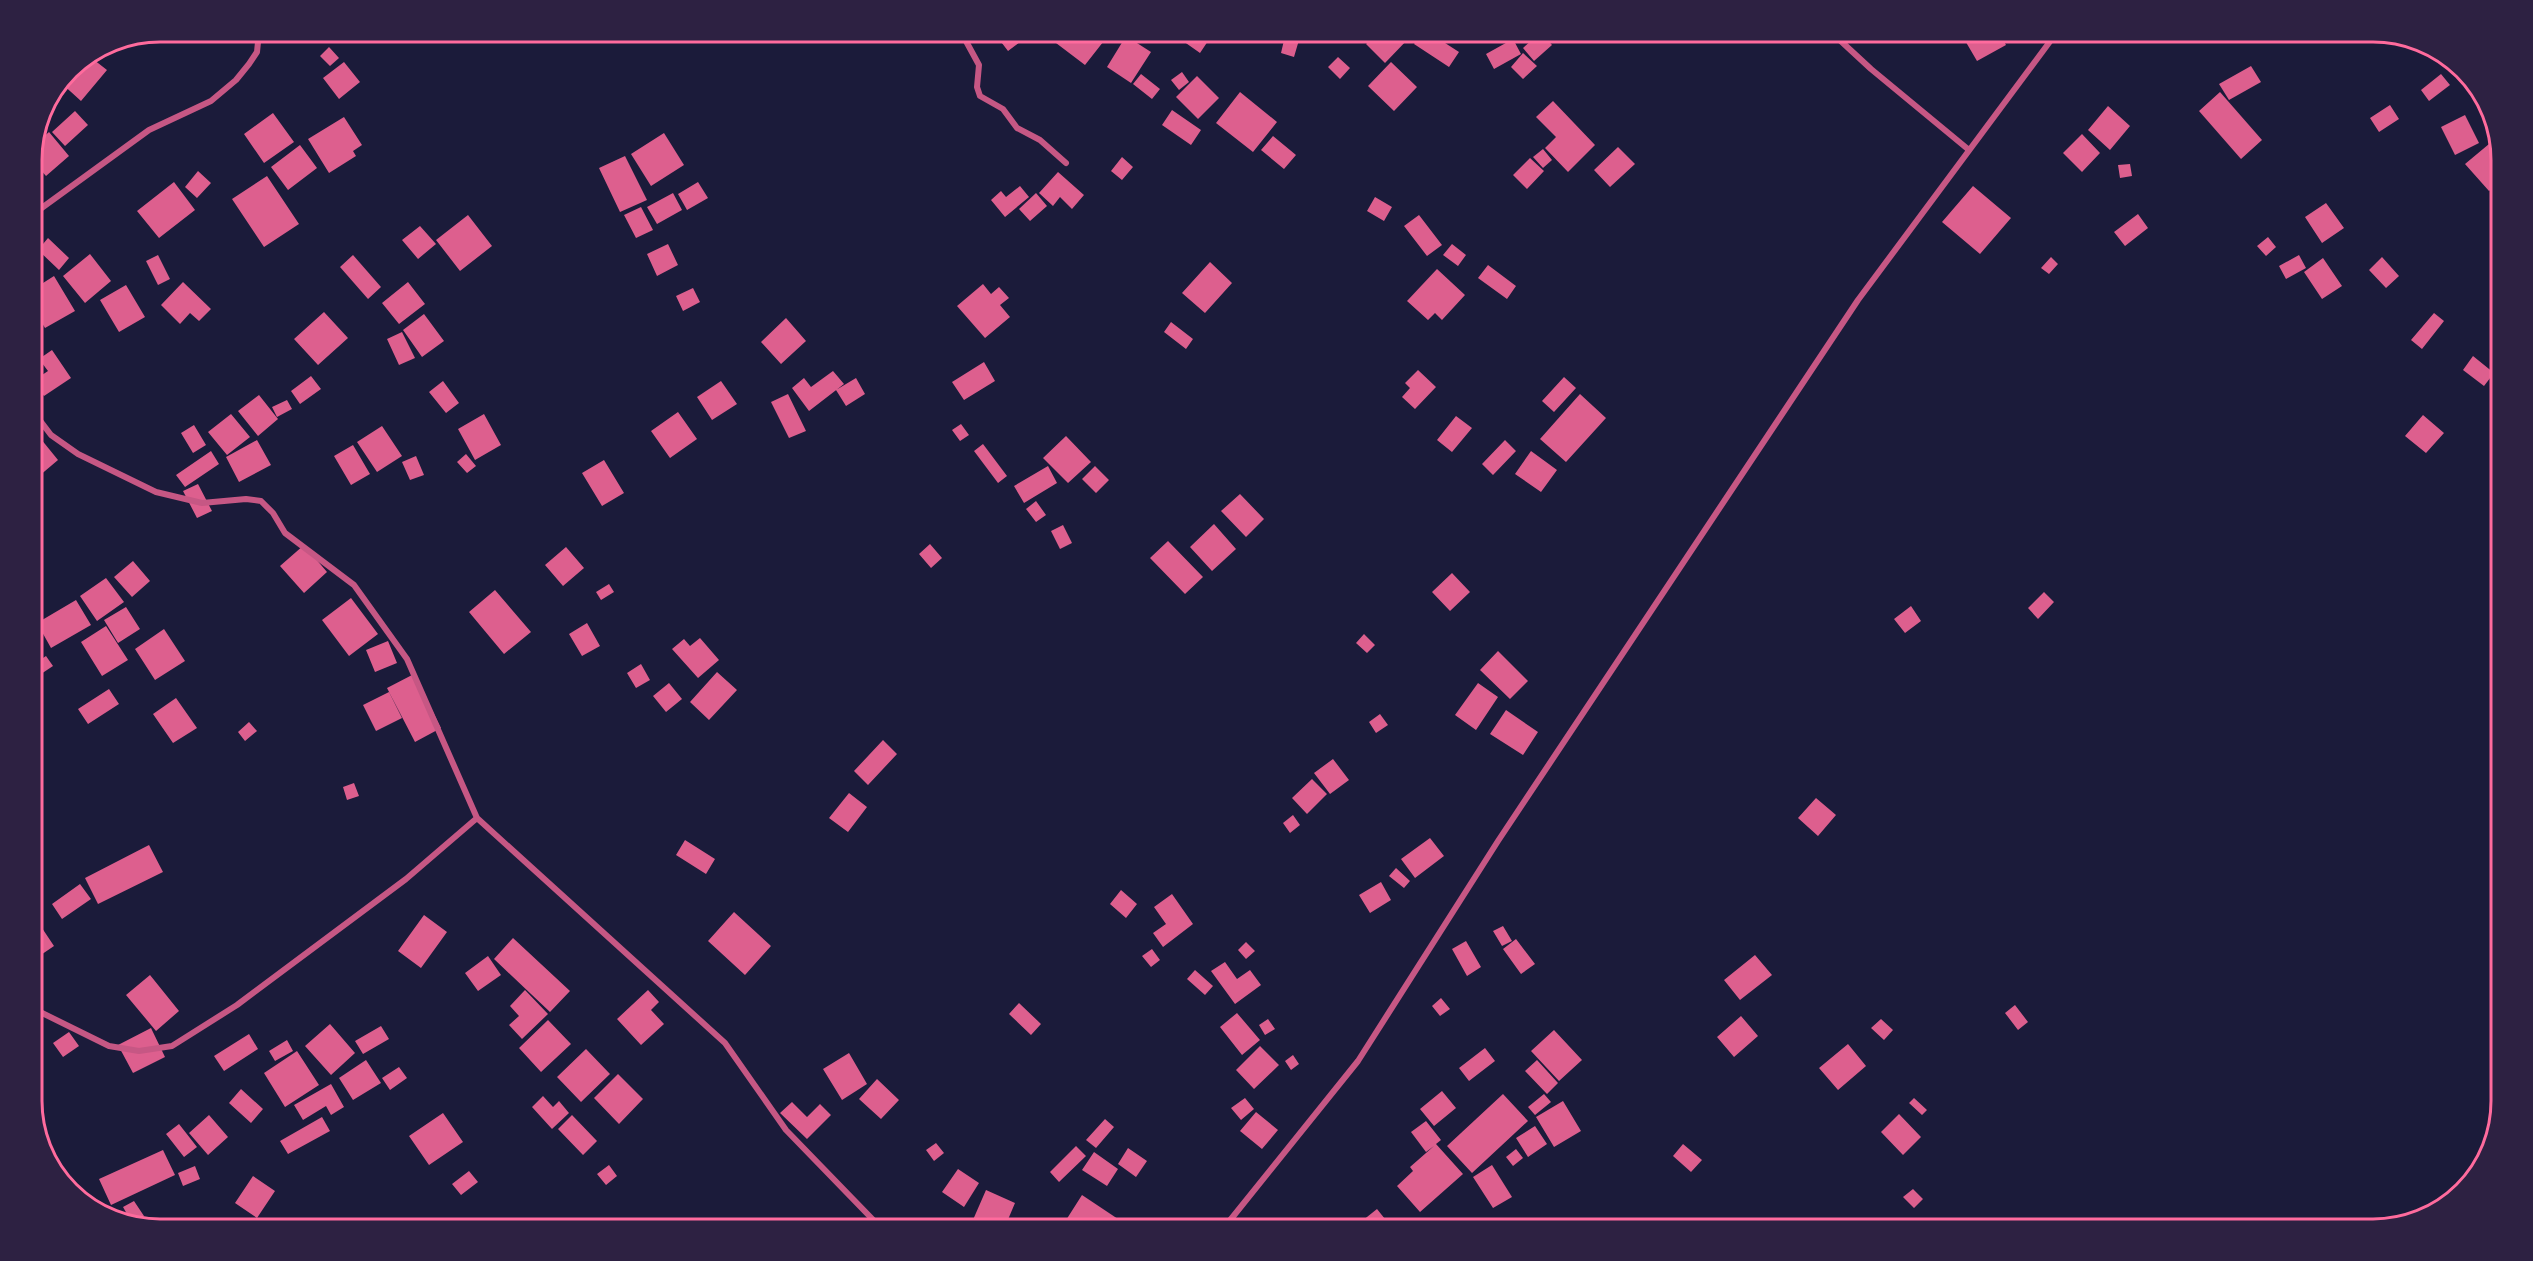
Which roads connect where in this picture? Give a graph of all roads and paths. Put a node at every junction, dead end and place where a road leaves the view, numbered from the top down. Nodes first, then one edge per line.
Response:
1 (258, 42) edge
2 (966, 42) edge
3 (1842, 42) edge
4 (2050, 42) edge
5 (1969, 150) junction
6 (1066, 163) dead end
7 (42, 208) edge
8 (42, 423) edge
9 (477, 818) junction
10 (42, 1013) edge
11 (871, 1219) edge
12 (1232, 1219) edge

1 - 7 street
2 - 6 street
3 - 5 street
4 - 5 street
5 - 12 street
8 - 9 street
9 - 10 street
9 - 11 street

